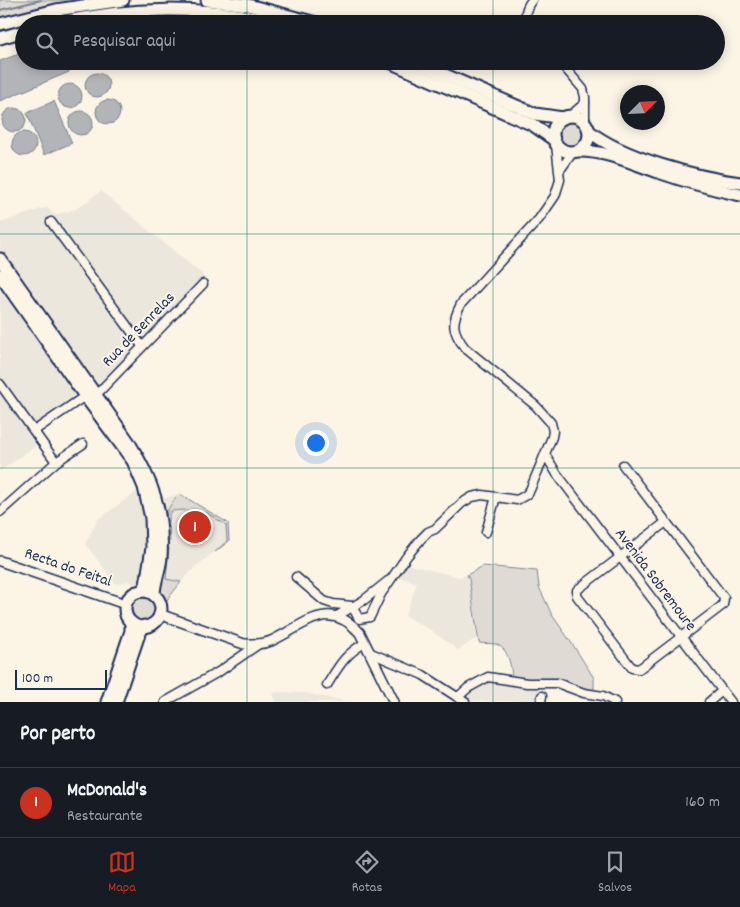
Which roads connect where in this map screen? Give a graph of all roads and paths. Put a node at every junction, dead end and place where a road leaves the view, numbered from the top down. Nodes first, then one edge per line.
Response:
1 (123, 0) edge
2 (207, 0) edge
3 (532, 0) edge
4 (36, 15) edge
5 (102, 15) edge
6 (240, 15) edge
7 (286, 15) edge
8 (525, 15) edge
9 (15, 20) edge
10 (0, 24) edge
11 (15, 34) edge
12 (0, 38) edge
13 (408, 70) edge
14 (434, 70) edge
15 (567, 70) edge
16 (585, 103) junction
17 (566, 117) junction
18 (587, 127) junction
19 (555, 142) junction
20 (576, 151) junction
21 (560, 170) junction
22 (740, 183) edge
23 (740, 195) edge
24 (51, 222) dead end
25 (0, 259) edge
26 (0, 275) edge
27 (203, 284) dead end
28 (142, 346) junction
29 (0, 384) edge
30 (90, 396) junction
31 (34, 431) junction
32 (83, 444) dead end
33 (545, 454) junction
34 (56, 462) junction
35 (623, 464) dead end
36 (540, 468) junction
37 (557, 474) junction
38 (496, 497) junction
39 (0, 512) edge
40 (666, 522) junction
41 (486, 532) dead end
42 (620, 557) junction
43 (0, 561) edge
44 (396, 575) junction
45 (296, 577) dead end
46 (142, 591) junction
47 (154, 595) junction
48 (125, 604) junction
49 (352, 606) junction
50 (159, 614) junction
51 (337, 616) junction
52 (131, 623) junction
53 (144, 626) junction
54 (681, 637) junction
55 (366, 643) junction
56 (259, 644) junction
57 (371, 653) junction
58 (327, 685) dead end
59 (722, 691) junction
60 (462, 700) edge
61 (107, 702) edge
62 (116, 702) edge
63 (165, 702) edge
64 (394, 702) edge
65 (615, 702) edge
66 (709, 702) edge
67 (731, 702) edge

1 - 4 main road
2 - 7 main road
3 - 8 street
5 - 6 main road
9 - 10 main road
11 - 12 main road
13 - 19 main road
14 - 17 main road
15 - 16 street
16 - 17 street
16 - 18 street
17 - 18 main road
17 - 19 main road
18 - 20 main road
18 - 22 main road
19 - 20 main road
19 - 21 street
20 - 21 street
20 - 23 main road
21 - 33 street
24 - 28 street
25 - 30 main road
26 - 30 main road
27 - 28 street, Rua de Senrelas
28 - 30 street, Rua de Senrelas
29 - 31 street
30 - 31 street, Rua de Senrelas
30 - 46 main road
30 - 47 main road
31 - 34 street
32 - 34 street
33 - 36 street
33 - 37 street, Avenida Sobremoure
34 - 39 street
35 - 40 street
36 - 37 street
36 - 38 street
37 - 42 street, Avenida Sobremoure
38 - 41 street
38 - 44 street
40 - 42 street
40 - 54 street
42 - 54 street, Avenida Sobremoure
42 - 54 street
43 - 48 street, Recta do Feital
44 - 49 street
44 - 49 street
45 - 49 street
46 - 47 main road
46 - 48 main road
47 - 50 main road
48 - 52 main road
49 - 51 street
50 - 53 main road
50 - 56 street
51 - 55 street
51 - 56 street
52 - 53 main road
52 - 61 main road
53 - 62 main road
54 - 59 street, Avenida Sobremoure
55 - 57 street
55 - 58 street
56 - 63 street
57 - 60 street
57 - 64 street
59 - 66 street
59 - 67 street, Avenida Sobremoure
60 - 65 street

